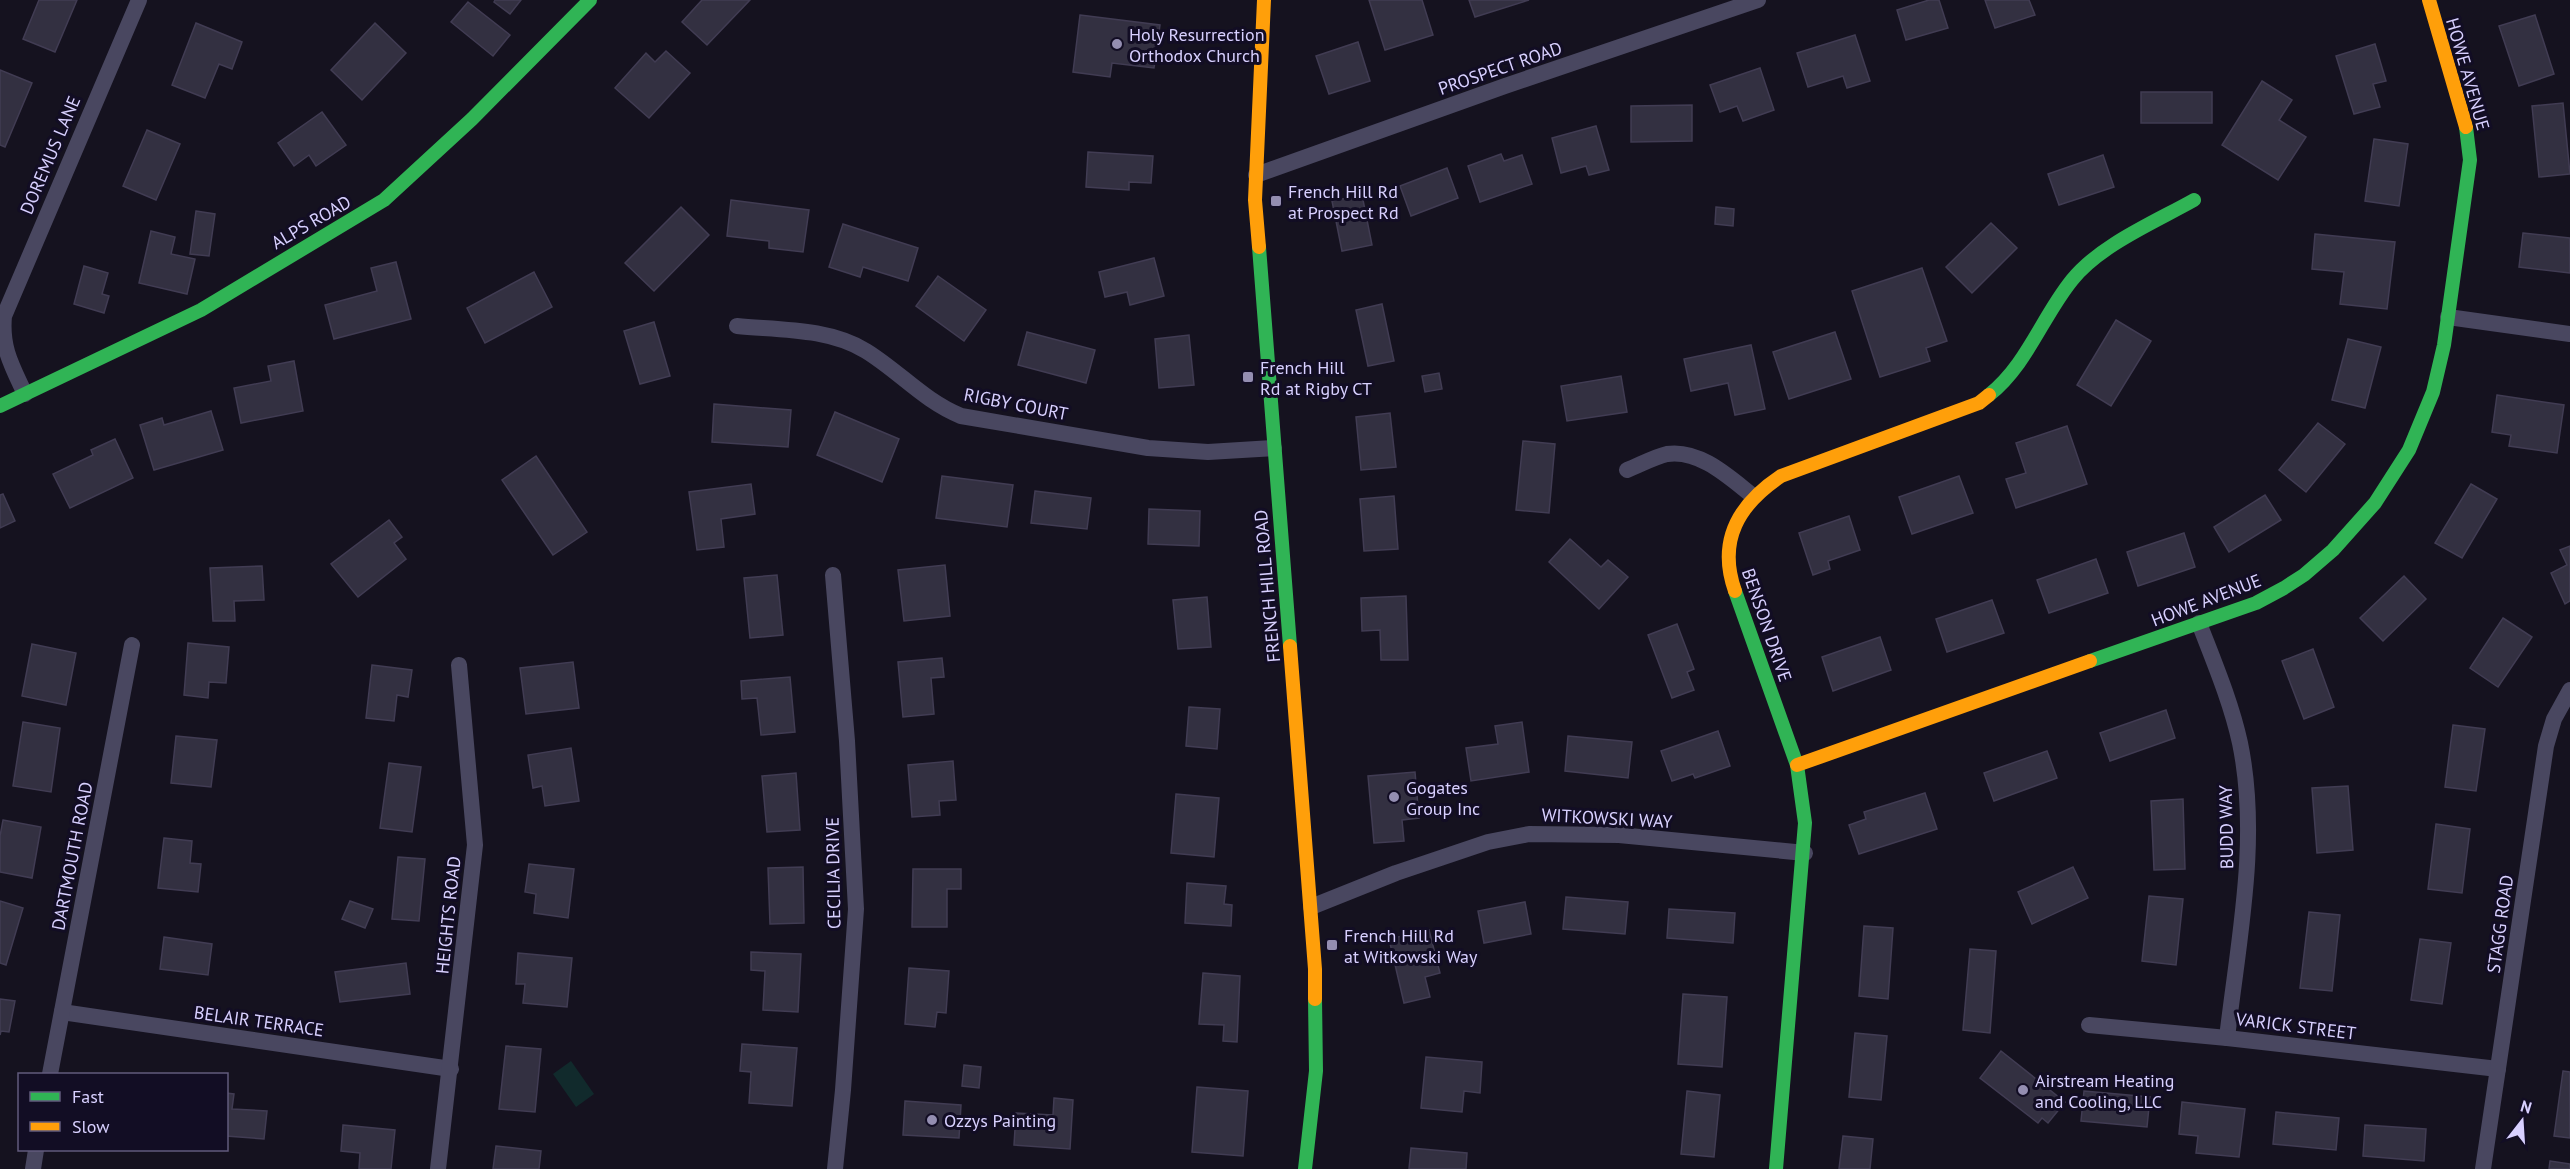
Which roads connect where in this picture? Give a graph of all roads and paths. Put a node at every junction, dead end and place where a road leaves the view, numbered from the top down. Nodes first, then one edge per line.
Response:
1 (139, 0) edge
2 (590, 0) edge
3 (1264, 0) edge
4 (1758, 0) edge
5 (2429, 0) edge
6 (1256, 175) junction
7 (2194, 200) dead end
8 (2448, 317) junction
9 (737, 326) dead end
10 (2570, 334) edge
11 (25, 394) junction
12 (0, 406) edge
13 (1274, 448) junction
14 (1628, 470) dead end
15 (1753, 496) junction
16 (832, 575) dead end
17 (2199, 623) junction
18 (132, 645) dead end
19 (459, 665) dead end
20 (2570, 690) edge
21 (1797, 765) junction
22 (1805, 853) junction
23 (1311, 907) junction
24 (62, 1012) junction
25 (2089, 1025) dead end
26 (2227, 1038) junction
27 (451, 1069) junction
28 (2498, 1069) junction
29 (50, 1073) edge
30 (36, 1151) edge
31 (33, 1169) edge
32 (438, 1169) edge
33 (835, 1169) edge
34 (1305, 1169) edge
35 (1776, 1169) edge
36 (2483, 1169) edge

1 - 11 street, DOREMUS LANE
2 - 11 street, ALPS ROAD
3 - 6 street, FRENCH HILL ROAD
4 - 6 street, PROSPECT ROAD
5 - 8 street, HOWE AVENUE
6 - 13 street, FRENCH HILL ROAD
7 - 15 street, BENSON DRIVE
8 - 10 street
8 - 17 street, HOWE AVENUE
9 - 13 street, RIGBY COURT
11 - 12 street, ALPS ROAD
13 - 23 street, FRENCH HILL ROAD
14 - 15 street
15 - 21 street, BENSON DRIVE
16 - 33 street, CECILIA DRIVE
17 - 21 street, HOWE AVENUE
17 - 26 street, BUDD WAY
18 - 24 street, DARTMOUTH ROAD
19 - 27 street, HEIGHTS ROAD
20 - 28 street, STAGG ROAD
21 - 22 street, BENSON DRIVE
22 - 23 street, WITKOWSKI WAY
22 - 35 street, BENSON DRIVE
23 - 34 street, FRENCH HILL ROAD
24 - 27 street, BELAIR TERRACE
24 - 29 street, DARTMOUTH ROAD
25 - 26 street, VARICK STREET
26 - 28 street, VARICK STREET
27 - 32 street, HEIGHTS ROAD
28 - 36 street, STAGG ROAD
30 - 31 street

